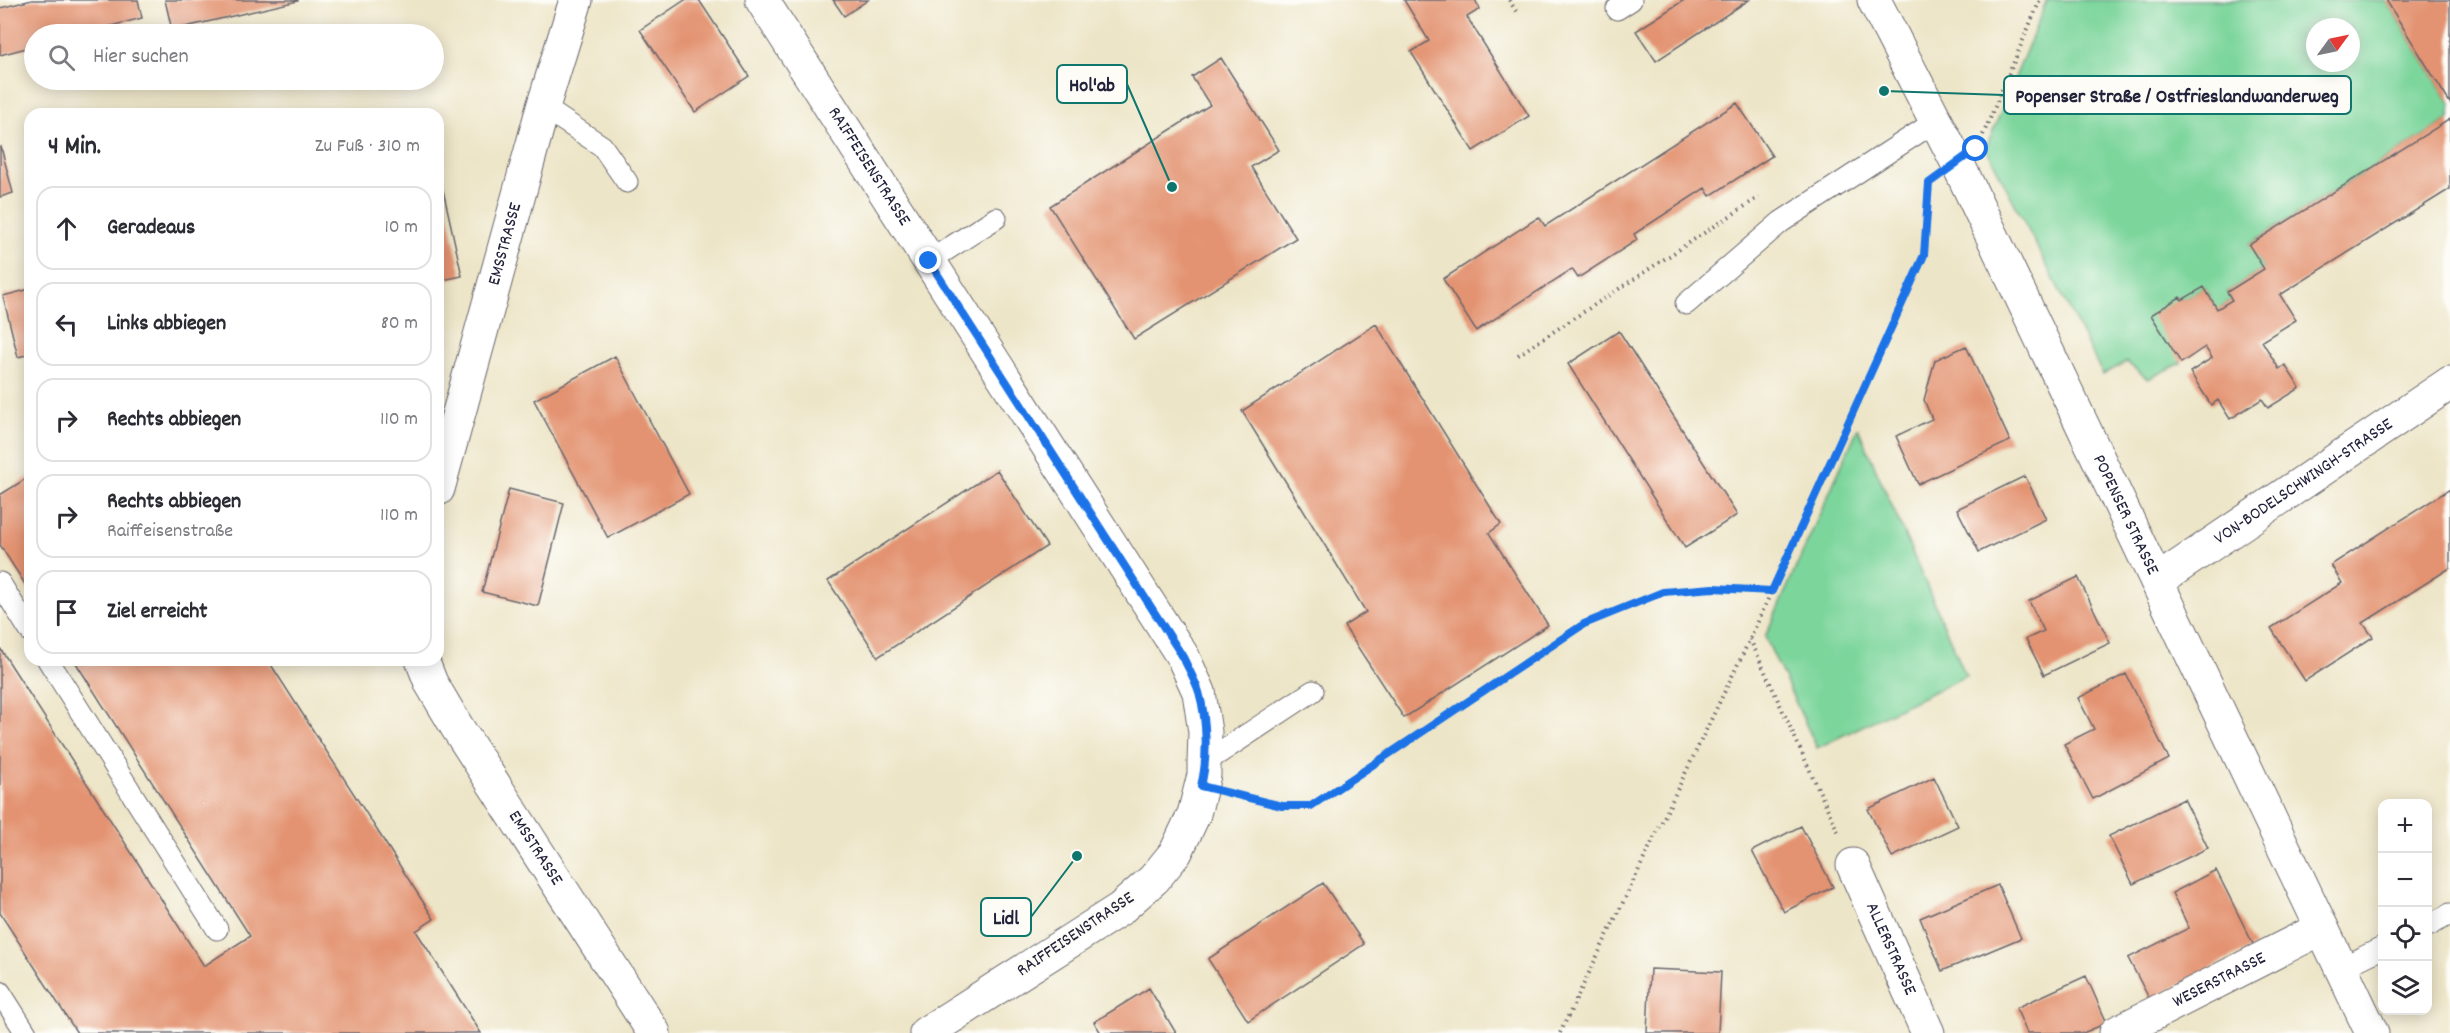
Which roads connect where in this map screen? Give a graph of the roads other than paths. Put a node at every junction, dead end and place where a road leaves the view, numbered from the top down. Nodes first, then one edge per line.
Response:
1 (762, 0) edge
2 (1874, 0) edge
3 (572, 1) edge
4 (543, 107) junction
5 (1936, 121) junction
6 (627, 182) dead end
7 (996, 218) dead end
8 (929, 261) junction
9 (1686, 304) dead end
10 (2450, 383) edge
11 (444, 467) edge
12 (2157, 581) junction
13 (0, 583) edge
14 (24, 621) edge
15 (52, 666) edge
16 (424, 666) edge
17 (1314, 691) dead end
18 (1202, 774) junction
19 (1853, 865) road end
20 (2450, 914) edge
21 (2432, 923) edge
22 (2322, 928) junction
23 (217, 929) dead end
24 (2378, 950) edge
25 (2341, 968) junction
26 (0, 992) edge
27 (26, 1033) edge
28 (654, 1033) edge
29 (926, 1033) edge
30 (1928, 1033) edge
31 (2116, 1033) edge
32 (2372, 1033) edge

1 - 8 street, RAIFFEISENSTRASSE
2 - 5 street, POPENSER STRASSE
3 - 4 street, EMSSTRASSE
4 - 6 lane
4 - 11 street, EMSSTRASSE
5 - 9 lane
5 - 12 street, POPENSER STRASSE
7 - 8 lane
8 - 18 street, RAIFFEISENSTRASSE
10 - 12 street, VON-BODELSCHWINGH-STRASSE
12 - 22 street, POPENSER STRASSE
13 - 14 lane
15 - 23 lane
16 - 28 street, EMSSTRASSE
17 - 18 lane
18 - 29 street, RAIFFEISENSTRASSE
19 - 30 street, ALLERSTRASSE
20 - 21 lane
22 - 25 street, POPENSER STRASSE
22 - 31 street, WESERSTRASSE
24 - 25 lane
25 - 32 street, POPENSER STRASSE
26 - 27 lane

